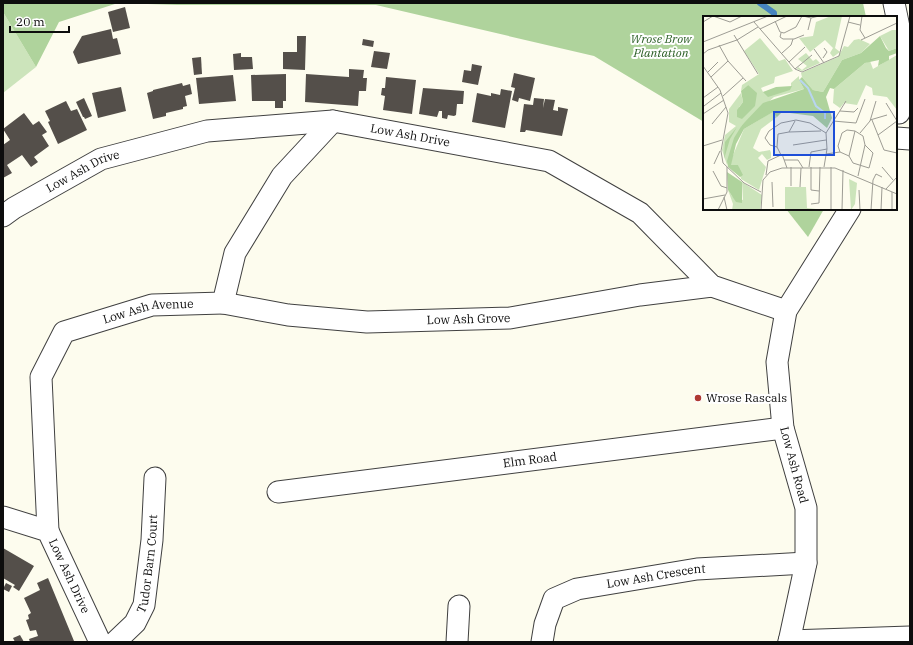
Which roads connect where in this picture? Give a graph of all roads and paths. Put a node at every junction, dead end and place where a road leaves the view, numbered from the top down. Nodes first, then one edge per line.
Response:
1 (894, 3) edge
2 (897, 16) edge
3 (897, 18) edge
4 (910, 94) edge
5 (898, 117) edge
6 (333, 121) junction
7 (897, 138) edge
8 (910, 139) edge
9 (849, 210) edge
10 (3, 216) edge
11 (712, 286) junction
12 (224, 303) junction
13 (786, 311) junction
14 (783, 428) junction
15 (155, 478) dead end
16 (278, 492) dead end
17 (3, 517) edge
18 (48, 531) junction
19 (806, 563) junction
20 (459, 606) dead end
21 (910, 637) edge
22 (789, 641) edge
23 (112, 642) edge
24 (457, 642) edge
25 (542, 642) edge

1 - 2 street
3 - 5 street
4 - 5 street
6 - 10 street, Low Ash Drive
6 - 11 street, Low Ash Drive
6 - 12 street
7 - 8 street
9 - 13 street, Low Ash Road
11 - 12 street, Low Ash Grove
11 - 13 street, Low Ash Drive
12 - 18 street, Low Ash Avenue
13 - 14 street, Low Ash Road
14 - 16 street, Elm Road
14 - 19 street, Low Ash Road
15 - 23 street, Tudor Barn Court
17 - 18 street, Low Ash Drive
18 - 23 street, Low Ash Drive
19 - 22 street, Low Ash Road
19 - 25 street, Low Ash Crescent
20 - 24 street
21 - 22 street

